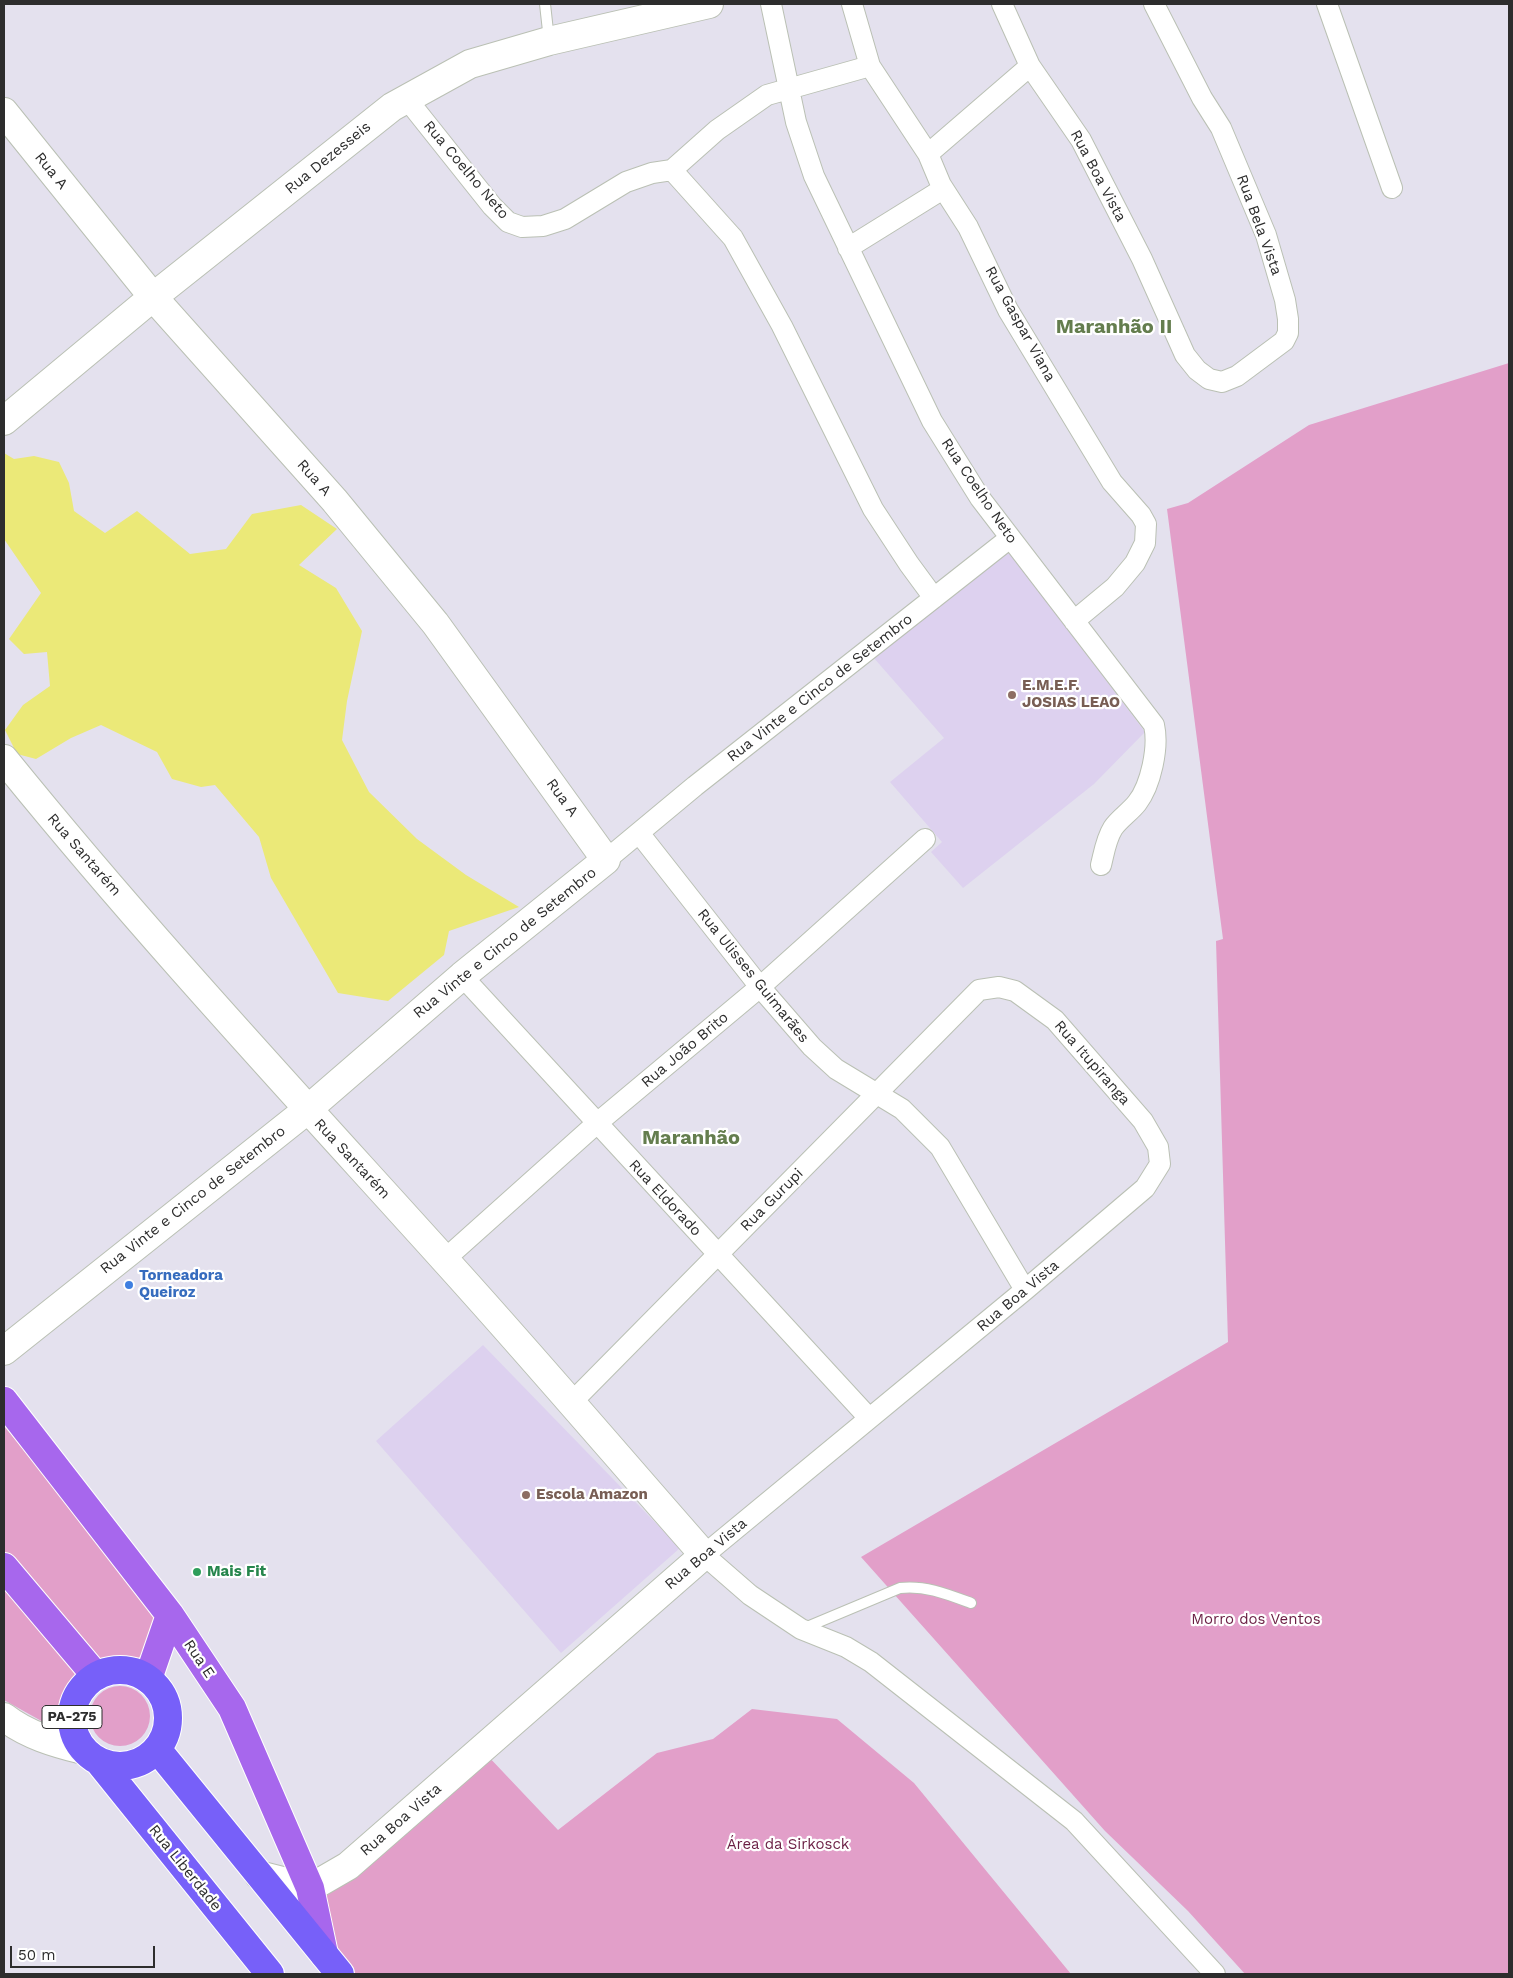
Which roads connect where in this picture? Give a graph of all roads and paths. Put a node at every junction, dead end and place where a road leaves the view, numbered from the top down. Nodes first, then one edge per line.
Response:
1 (545, 4) edge
2 (709, 4) edge
3 (771, 4) edge
4 (852, 4) edge
5 (1002, 4) edge
6 (1154, 4) edge
7 (1326, 4) edge
8 (549, 42) junction
9 (870, 66) junction
10 (1030, 66) junction
11 (790, 88) junction
12 (406, 98) junction
13 (4, 112) edge
14 (928, 154) junction
15 (672, 170) junction
16 (1392, 188) dead end
17 (943, 189) junction
18 (848, 248) junction
19 (153, 297) junction
20 (1185, 355) joint
21 (4, 421) edge
22 (1010, 538) junction
23 (934, 598) junction
24 (1074, 621) junction
25 (4, 759) edge
26 (639, 834) junction
27 (925, 840) dead end
28 (606, 860) junction
29 (1101, 865) dead end
30 (462, 976) junction
31 (760, 987) junction
32 (972, 997) joint
33 (877, 1094) junction
34 (307, 1110) junction
35 (596, 1124) junction
36 (1145, 1188) joint
37 (718, 1255) junction
38 (444, 1260) junction
39 (1025, 1290) junction
40 (4, 1351) edge
41 (4, 1401) edge
42 (571, 1403) junction
43 (869, 1418) junction
44 (704, 1555) junction
45 (4, 1567) edge
46 (971, 1603) dead end
47 (170, 1614) junction
48 (801, 1629) junction
49 (96, 1676) junction
50 (148, 1678) junction
51 (4, 1717) edge
52 (158, 1749) junction
53 (91, 1756) junction
54 (259, 1875) junction
55 (310, 1888) junction
56 (332, 1964) edge
57 (270, 1974) edge
58 (1215, 1974) edge

1 - 8 lane
2 - 8 street, Rua Dezesseis
3 - 11 street, Rua Coelho Neto
4 - 9 street, Rua Gaspar Viana
5 - 10 street, Rua Boa Vista
6 - 20 street, Rua Bela Vista
7 - 16 street
8 - 12 street, Rua Dezesseis
9 - 11 street
9 - 14 street, Rua Gaspar Viana
10 - 14 street
10 - 20 street, Rua Boa Vista
11 - 15 street
11 - 18 street, Rua Coelho Neto
12 - 15 street, Rua Coelho Neto
12 - 19 street, Rua Dezesseis
13 - 19 street, Rua A
14 - 17 street, Rua Gaspar Viana
15 - 23 street
17 - 18 street
17 - 24 street, Rua Gaspar Viana
18 - 22 street, Rua Coelho Neto
19 - 21 street, Rua Dezesseis
19 - 28 street, Rua A
22 - 23 street, Rua Vinte e Cinco de Setembro
22 - 24 street, Rua Coelho Neto
23 - 26 street, Rua Vinte e Cinco de Setembro
24 - 29 street, Rua Coelho Neto
25 - 34 street, Rua Santarém
26 - 28 street, Rua Vinte e Cinco de Setembro
26 - 31 street, Rua Ulisses Guimarães
27 - 31 street, Rua João Brito
28 - 30 street, Rua Vinte e Cinco de Setembro
30 - 34 street, Rua Vinte e Cinco de Setembro
30 - 35 street, Rua Eldorado
31 - 33 street, Rua Ulisses Guimarães
31 - 35 street, Rua João Brito
32 - 33 street, Rua Gurupi
32 - 36 street, Rua Itupiranga
33 - 37 street, Rua Gurupi
33 - 39 street, Rua Ulisses Guimarães
34 - 38 street, Rua Santarém
34 - 40 street, Rua Vinte e Cinco de Setembro
35 - 37 street, Rua Eldorado
35 - 38 street, Rua João Brito
36 - 39 street, Rua Boa Vista
37 - 42 street, Rua Gurupi
37 - 43 street, Rua Eldorado
38 - 42 street, Rua Santarém
39 - 43 street, Rua Boa Vista
41 - 47 main road, Rua E
42 - 44 street, Rua Santarém
43 - 44 street, Rua Boa Vista
44 - 48 street
44 - 55 street, Rua Boa Vista
45 - 49 main road
46 - 48 lane
47 - 50 main road
47 - 55 main road, Rua E
48 - 58 street
49 - 50 highway
49 - 53 highway, PA-275
50 - 52 highway
51 - 53 street
52 - 53 highway
52 - 54 highway
53 - 57 highway, Rua Liberdade / PA-275
54 - 55 street
54 - 56 highway
55 - 56 main road, Rua E

